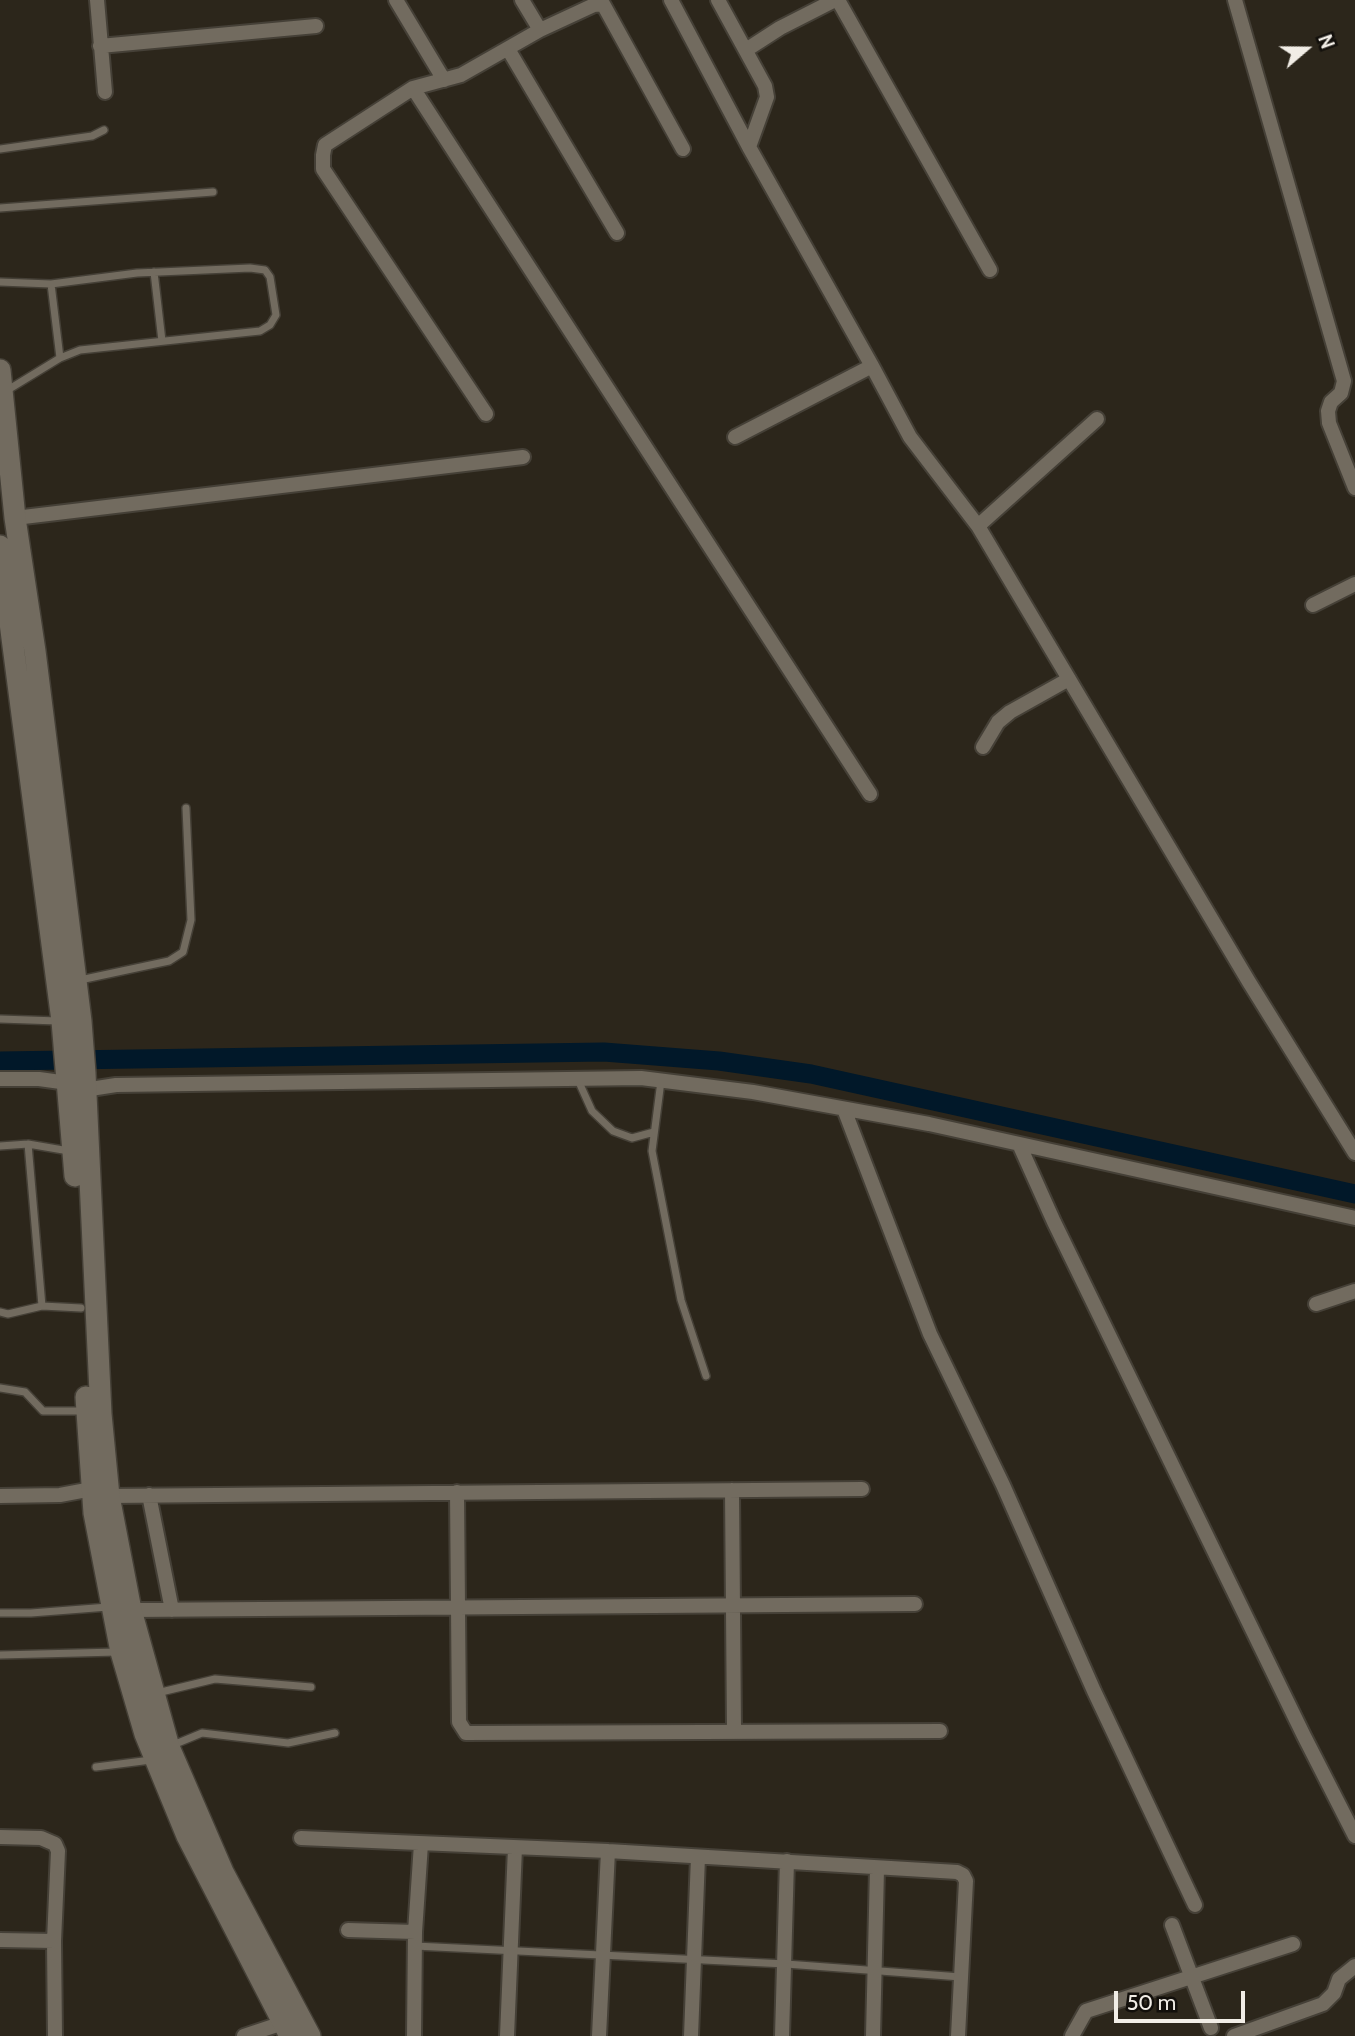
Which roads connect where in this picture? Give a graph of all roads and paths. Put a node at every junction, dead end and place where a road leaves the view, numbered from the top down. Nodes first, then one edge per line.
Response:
1 (97, 0) edge
2 (396, 0) edge
3 (522, 0) edge
4 (671, 0) edge
5 (718, 0) edge
6 (836, 0) edge
7 (1235, 0) edge
8 (316, 26) dead end
9 (540, 30) junction
10 (100, 47) junction
11 (508, 49) junction
12 (746, 50) junction
13 (444, 80) junction
14 (413, 88) junction
15 (105, 92) dead end
16 (104, 130) dead end
17 (749, 147) junction
18 (0, 149) edge
19 (683, 149) dead end
20 (213, 192) dead end
21 (0, 208) edge
22 (617, 233) dead end
23 (990, 270) dead end
24 (154, 272) junction
25 (0, 282) edge
26 (51, 284) junction
27 (162, 341) junction
28 (60, 358) junction
29 (872, 366) junction
30 (0, 370) edge
31 (1349, 379) edge
32 (2, 393) junction
33 (486, 414) dead end
34 (1097, 419) dead end
35 (735, 437) dead end
36 (523, 457) dead end
37 (1355, 488) edge
38 (15, 518) junction
39 (978, 526) junction
40 (0, 546) edge
41 (1355, 584) edge
42 (1313, 605) dead end
43 (1069, 679) junction
44 (983, 747) dead end
45 (870, 794) dead end
46 (186, 808) dead end
47 (76, 981) junction
48 (0, 1019) edge
49 (62, 1021) junction
50 (73, 1048) junction
51 (0, 1079) edge
52 (578, 1079) junction
53 (76, 1080) junction
54 (661, 1080) junction
55 (844, 1109) junction
56 (654, 1132) junction
57 (27, 1144) junction
58 (1019, 1144) junction
59 (0, 1146) edge
60 (73, 1152) junction
61 (1355, 1153) edge
62 (1355, 1218) edge
63 (1355, 1291) edge
64 (1316, 1304) dead end
65 (42, 1306) junction
66 (81, 1308) junction
67 (0, 1311) edge
68 (706, 1376) dead end
69 (0, 1388) edge
70 (86, 1411) junction
71 (862, 1489) dead end
72 (732, 1490) junction
73 (101, 1492) junction
74 (457, 1492) junction
75 (149, 1495) junction
76 (0, 1496) edge
77 (915, 1604) dead end
78 (733, 1606) junction
79 (122, 1608) junction
80 (457, 1608) junction
81 (172, 1610) junction
82 (0, 1613) edge
83 (121, 1652) junction
84 (0, 1655) edge
85 (311, 1687) dead end
86 (153, 1694) junction
87 (734, 1730) junction
88 (940, 1731) dead end
89 (335, 1733) dead end
90 (162, 1753) junction
91 (96, 1767) dead end
92 (1355, 1836) edge
93 (0, 1837) edge
94 (301, 1838) dead end
95 (421, 1844) junction
96 (515, 1848) junction
97 (608, 1851) junction
98 (698, 1857) junction
99 (787, 1861) junction
100 (877, 1869) junction
101 (1195, 1905) dead end
102 (1172, 1925) dead end
103 (348, 1930) dead end
104 (415, 1939) junction
105 (0, 1940) edge
106 (54, 1941) junction
107 (1293, 1944) dead end
108 (512, 1951) junction
109 (603, 1954) junction
110 (693, 1959) junction
111 (786, 1964) junction
112 (1355, 1966) edge
113 (873, 1970) junction
114 (961, 1977) junction
115 (1192, 1977) junction
116 (1211, 2028) dead end
117 (286, 2029) edge
118 (55, 2036) edge
119 (243, 2036) edge
120 (310, 2036) edge
121 (414, 2036) edge
122 (508, 2036) edge
123 (599, 2036) edge
124 (691, 2036) edge
125 (782, 2036) edge
126 (873, 2036) edge
127 (958, 2036) edge
128 (1072, 2036) edge
129 (1234, 2036) edge

1 - 10 street
2 - 13 street
3 - 9 street
4 - 17 street
5 - 12 street
6 - 12 street
6 - 23 street
7 - 31 street
8 - 10 street
9 - 11 street
9 - 19 street
10 - 15 street
11 - 13 street
11 - 22 street
12 - 17 street
13 - 14 street
14 - 33 street
14 - 45 street
16 - 18 lane
17 - 29 street
20 - 21 lane
24 - 26 lane
24 - 27 lane
24 - 27 lane
25 - 26 lane
26 - 28 lane
27 - 28 lane
28 - 32 lane
29 - 35 street
29 - 39 street
30 - 32 street
31 - 37 street
32 - 38 street
34 - 39 street
36 - 38 street
38 - 47 street
39 - 43 street
40 - 49 street
41 - 42 street
43 - 44 street
43 - 61 street
46 - 47 lane
47 - 50 street
48 - 49 lane
49 - 50 street
50 - 53 street
51 - 53 street
52 - 53 street
52 - 54 street
52 - 56 lane
53 - 60 street
53 - 73 street
54 - 55 street
54 - 56 lane
55 - 58 street
55 - 101 street
56 - 68 lane
57 - 59 lane
57 - 60 lane
57 - 65 lane
58 - 62 street
58 - 92 street
60 - 66 street
63 - 64 street
65 - 66 lane
65 - 67 lane
66 - 70 street
69 - 70 lane
70 - 73 street
71 - 72 street
72 - 74 street
72 - 78 street
73 - 75 street
73 - 76 street
73 - 79 street
74 - 75 street
74 - 80 street
75 - 81 street
77 - 78 street
78 - 80 street
78 - 87 street
79 - 81 street
79 - 82 lane
79 - 83 street
79 - 86 street
80 - 81 street
80 - 87 street
83 - 84 lane
83 - 90 street
85 - 86 lane
86 - 90 street
87 - 88 street
89 - 90 lane
90 - 91 lane
90 - 117 street
90 - 120 street
93 - 106 street
94 - 95 street
95 - 96 street
95 - 104 street
96 - 97 street
96 - 108 street
97 - 98 street
97 - 109 street
98 - 99 street
98 - 110 street
99 - 100 street
99 - 111 street
100 - 113 street
100 - 114 street
102 - 115 street
103 - 104 street
104 - 108 lane
104 - 121 street
105 - 106 street
106 - 118 street
107 - 115 street
108 - 109 lane
108 - 122 street
109 - 110 lane
109 - 123 street
110 - 111 lane
110 - 124 street
111 - 113 lane
111 - 125 street
112 - 129 street
113 - 114 lane
113 - 126 street
114 - 127 street
115 - 116 street
115 - 128 street
117 - 119 street

